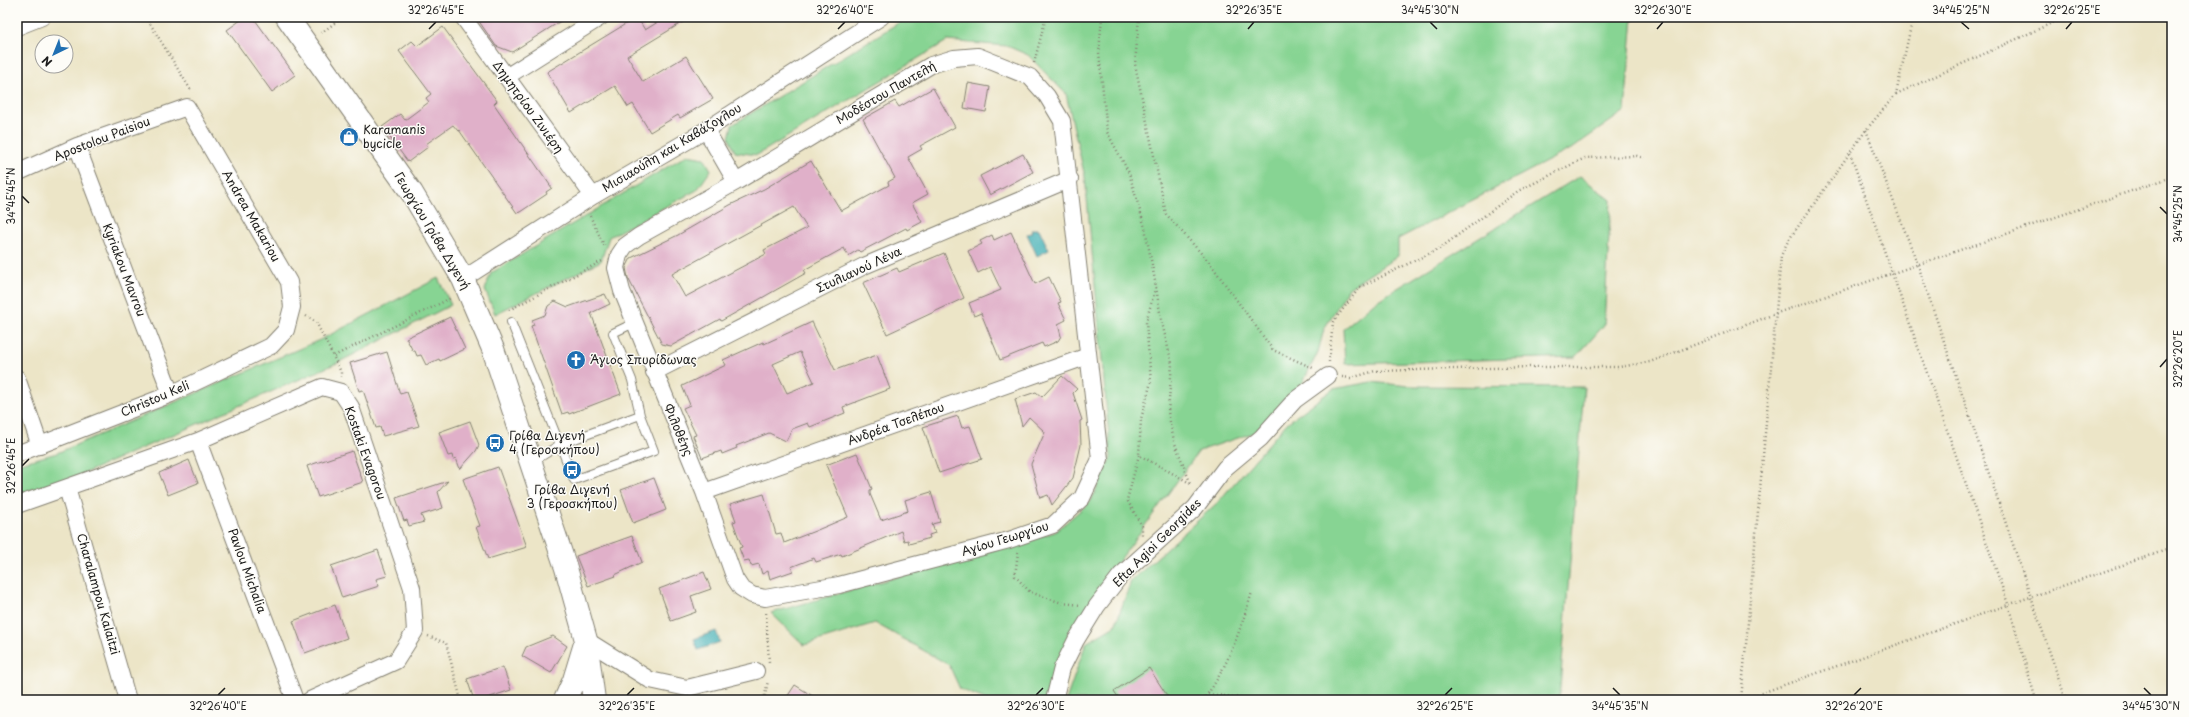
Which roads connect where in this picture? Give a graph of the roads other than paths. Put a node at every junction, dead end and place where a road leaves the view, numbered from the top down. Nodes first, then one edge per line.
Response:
1 (42, 17) edge
2 (287, 17) edge
3 (463, 17) edge
4 (601, 17) edge
5 (881, 17) edge
6 (17, 27) edge
7 (506, 77) junction
8 (187, 107) joint
9 (706, 130) junction
10 (77, 146) junction
11 (17, 172) edge
12 (1070, 179) junction
13 (736, 182) junction
14 (588, 199) junction
15 (618, 253) joint
16 (466, 284) junction
17 (511, 322) dead end
18 (634, 322) junction
19 (286, 330) joint
20 (1088, 356) junction
21 (654, 372) junction
22 (1328, 376) road end
23 (17, 378) edge
24 (171, 394) junction
25 (640, 415) junction
26 (198, 441) junction
27 (561, 444) junction
28 (40, 446) junction
29 (17, 454) edge
30 (531, 462) junction
31 (67, 488) junction
32 (704, 492) junction
33 (17, 505) edge
34 (765, 598) joint
35 (586, 640) junction
36 (765, 671) road end
37 (128, 700) edge
38 (295, 700) edge
39 (310, 700) edge
40 (565, 700) edge
41 (594, 700) edge
42 (1054, 700) edge

1 - 6 street
2 - 16 street, Γεωργίου Γρίβα Διγενή
3 - 7 street, Δημητρίου Ζινιέρη
4 - 7 street
5 - 9 street, Μισιαούλη και Καβάζογλου
7 - 14 street, Δημητρίου Ζινιέρη
8 - 10 street, Apostolou Paisiou
8 - 19 street, Andrea Makariou
9 - 13 street
9 - 14 street, Μισιαούλη και Καβάζογλου
10 - 11 street, Apostolou Paisiou
10 - 24 street, Kyriakou Mavrou
12 - 13 street, Μοδέστου Παντελή
12 - 20 street, Αγίου Γεωργίου
12 - 21 street, Στυλιανού Λένα
13 - 15 street, Μοδέστου Παντελή
14 - 16 street, Μισιαούλη και Καβάζογλου
15 - 18 street, Φιλοθέης
16 - 30 street, Γεωργίου Γρίβα Διγενή
17 - 27 lane
18 - 21 street, Φιλοθέης
18 - 25 lane
19 - 24 street, Christou Keli
20 - 32 street, Ανδρέα Τσελέπου
20 - 34 street, Αγίου Γεωργίου
21 - 32 street, Φιλοθέης
22 - 42 street, Efta Agioi Georgides
23 - 28 street
24 - 28 street, Christou Keli
25 - 27 lane
25 - 27 lane
26 - 31 street, Kostaki Evagorou
26 - 38 street, Pavlou Michalia
26 - 39 street, Kostaki Evagorou
27 - 30 lane
28 - 29 street, Christou Keli
30 - 35 street, Γεωργίου Γρίβα Διγενή
31 - 33 street, Kostaki Evagorou
31 - 37 street, Charalampou Kalaitzi
32 - 34 street, Φιλοθέης
35 - 36 street
35 - 40 street
35 - 41 street, Γεωργίου Γρίβα Διγενή

